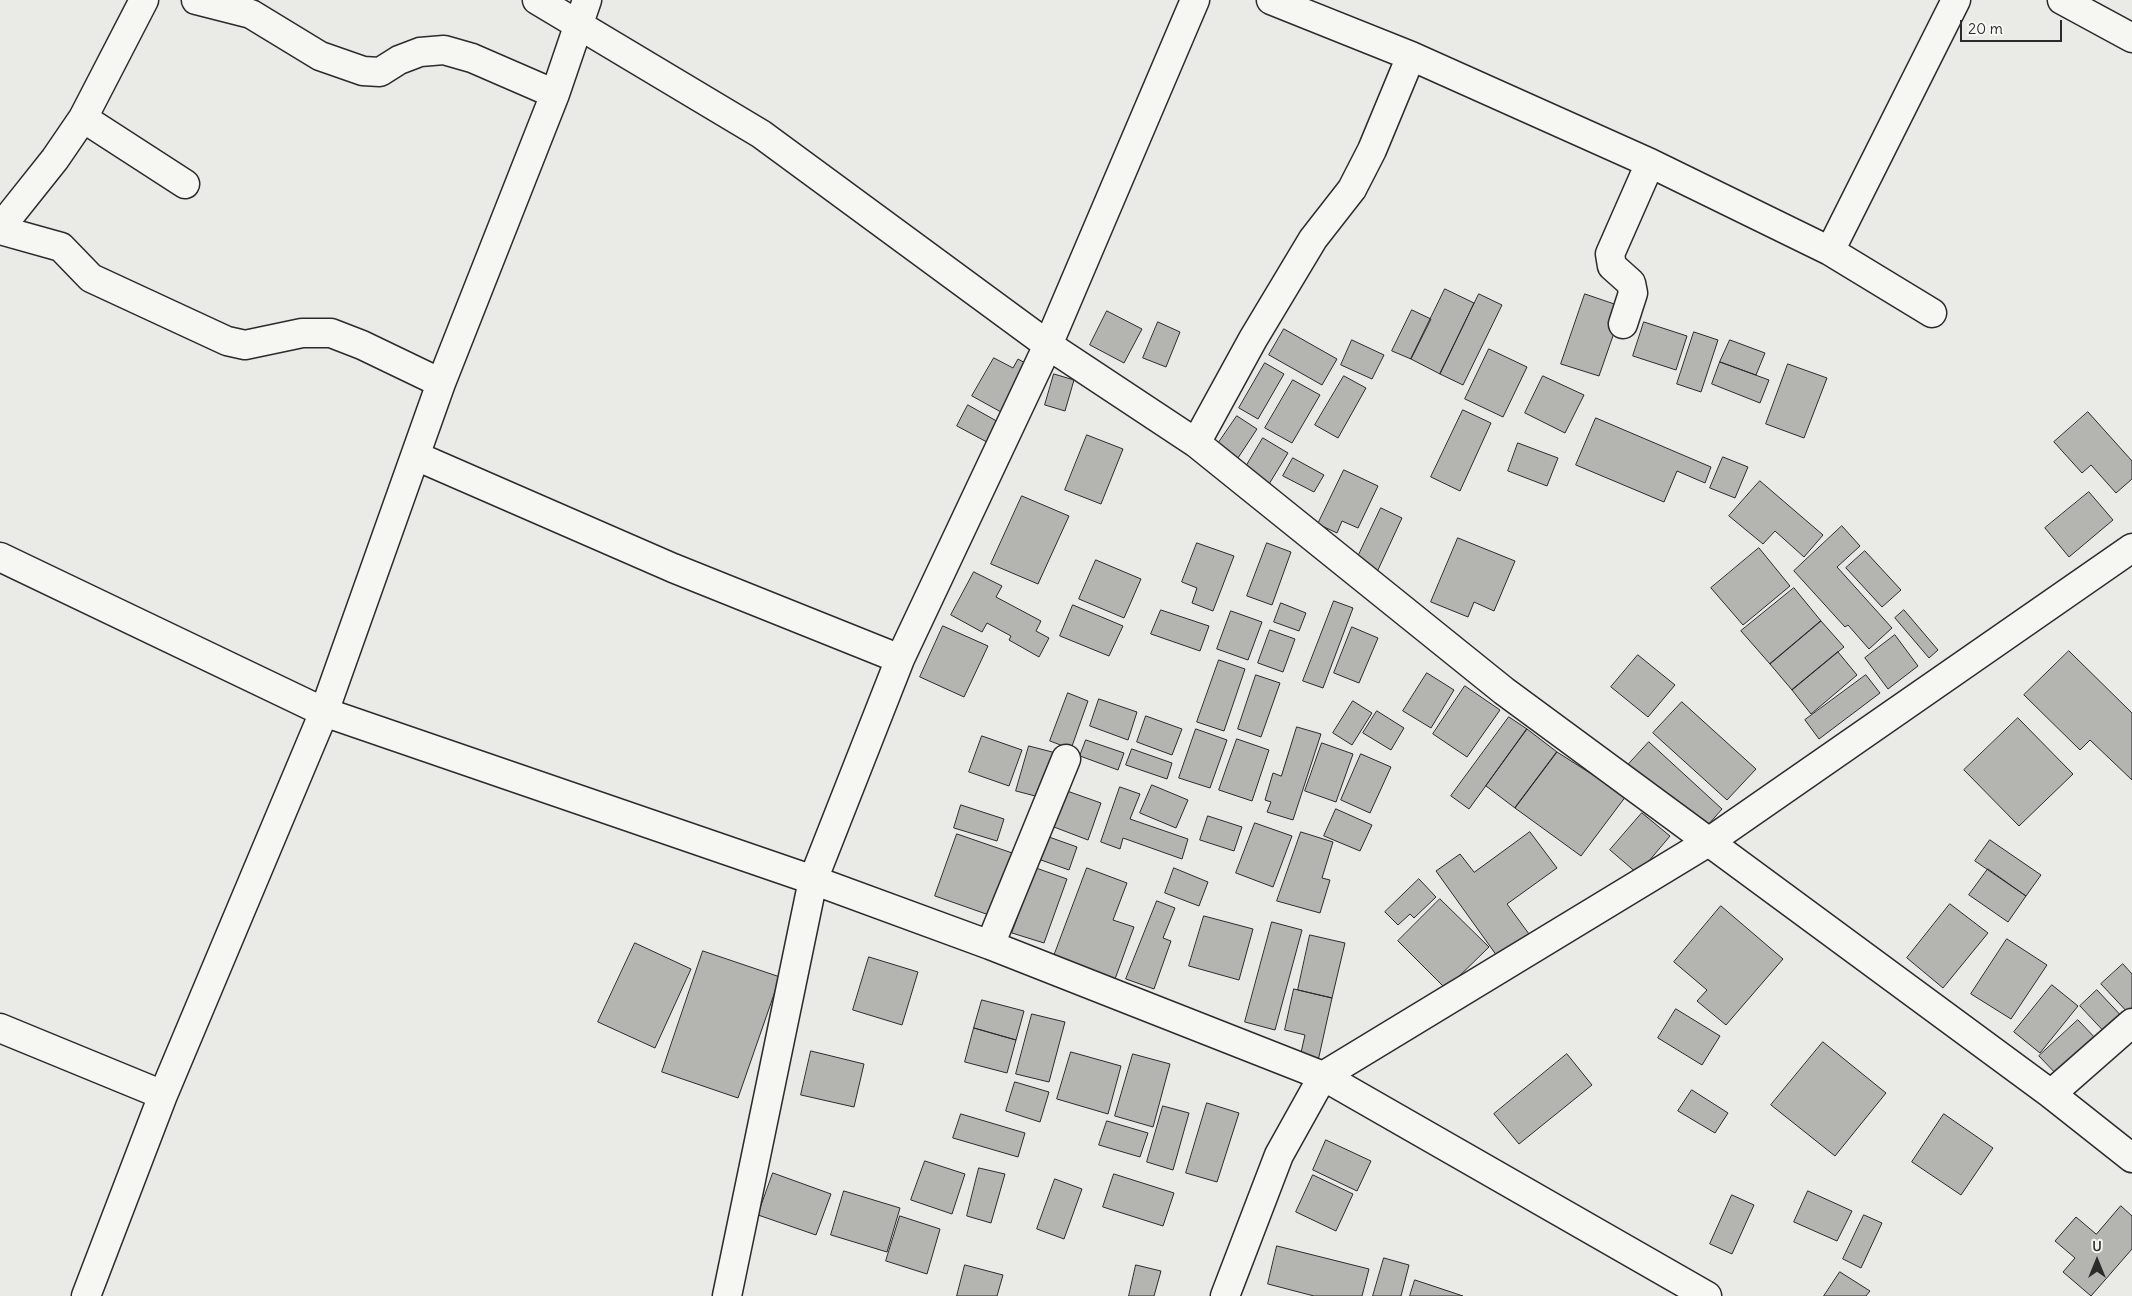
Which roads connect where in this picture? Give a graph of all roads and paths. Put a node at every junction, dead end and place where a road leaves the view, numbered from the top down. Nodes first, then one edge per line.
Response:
1 (144, 0) edge
2 (196, 0) edge
3 (537, 0) edge
4 (1195, 0) edge
5 (1271, 0) edge
6 (1956, 0) edge
7 (2062, 0) edge
8 (583, 12) edge
9 (2132, 38) edge
10 (1411, 56) junction
11 (555, 94) junction
12 (83, 118) junction
13 (1650, 163) junction
14 (185, 184) dead end
15 (0, 229) edge
16 (1830, 250) junction
17 (1932, 313) dead end
18 (1624, 324) dead end
19 (1048, 345) junction
20 (441, 383) junction
21 (1196, 444) junction
22 (416, 456) junction
23 (2132, 548) edge
24 (0, 558) edge
25 (900, 658) junction
26 (324, 712) junction
27 (1066, 759) dead end
28 (1710, 841) junction
29 (813, 880) junction
30 (990, 945) junction
31 (2132, 1023) edge
32 (0, 1028) edge
33 (1323, 1076) junction
34 (2051, 1094) junction
35 (163, 1095) junction
36 (2132, 1158) edge
37 (86, 1296) edge
38 (727, 1296) edge
39 (1225, 1296) edge
40 (1707, 1296) edge

1 - 12 street
2 - 11 street
3 - 8 street
4 - 19 street
5 - 10 street
6 - 16 street
7 - 9 street
8 - 11 street
8 - 19 street
10 - 13 street
10 - 21 street
11 - 20 street
12 - 14 street
12 - 15 street
13 - 16 street
13 - 18 street
15 - 20 street
16 - 17 street
19 - 21 street
19 - 25 street
20 - 22 street
21 - 28 street
22 - 25 street
22 - 26 street
23 - 28 street
24 - 26 street
25 - 29 street
26 - 29 street
26 - 35 street
27 - 30 street
28 - 33 street
28 - 34 street
29 - 30 street
29 - 38 street
30 - 33 street
31 - 34 street
32 - 35 street
33 - 39 street
33 - 40 street
34 - 36 street
35 - 37 street

